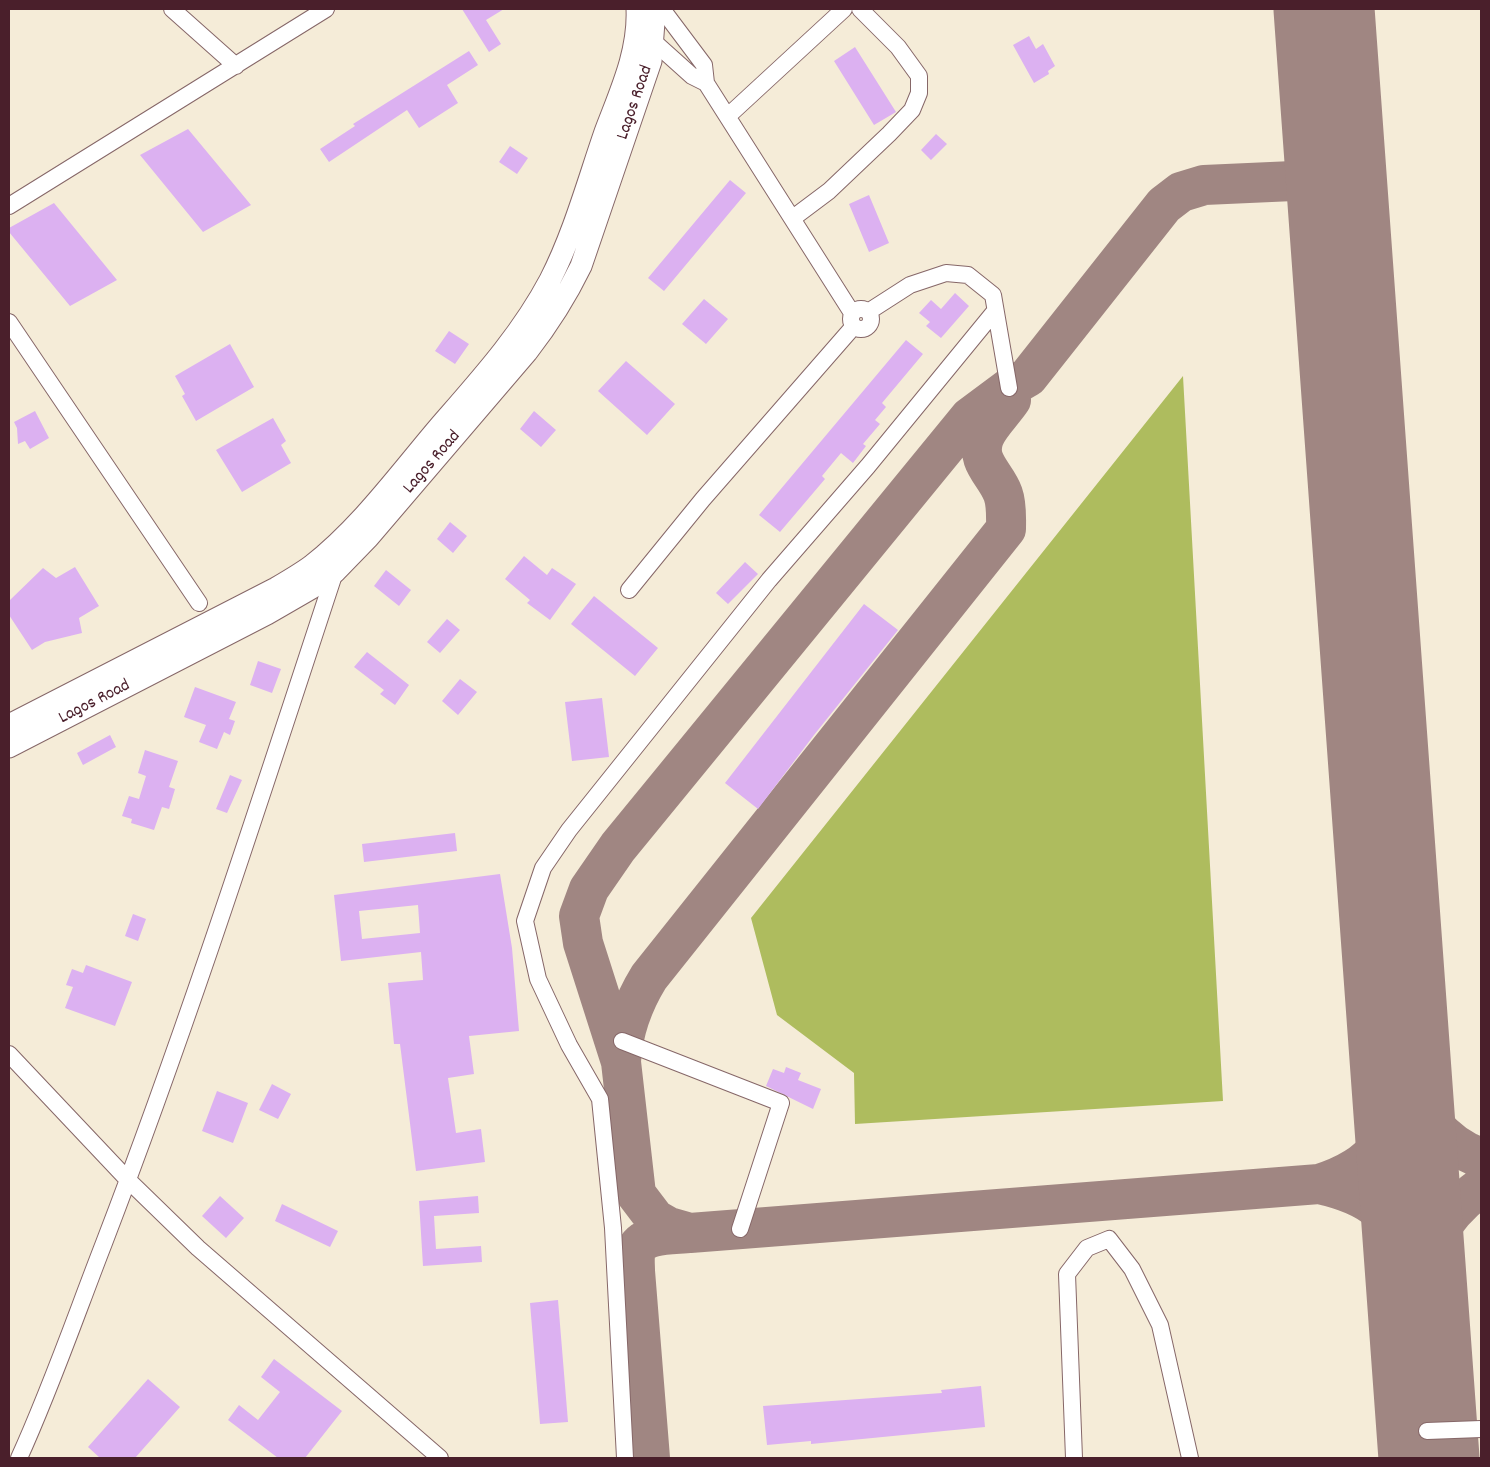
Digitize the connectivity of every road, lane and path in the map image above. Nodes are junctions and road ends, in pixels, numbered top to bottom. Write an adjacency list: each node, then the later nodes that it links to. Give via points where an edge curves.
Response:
1 (172, 9): 9 (street)
2 (326, 9): 9 (street)
3 (637, 9): 21 (main road, Lagos Road, via 638,26 627,71 550,280 504,352 377,499 326,553 293,578)
4 (655, 9): 8 (main road, Lagos Road)
5 (662, 9): 10 (street, via 704,65)
6 (844, 9): 11 (street)
7 (860, 9): 13 (street, via 898,47 919,76 919,93 912,110 889,134 829,191)
8 (653, 41): 10 (street, via 692,76); 18 (main road, Lagos Road, via 651,61 593,232 566,296 548,325 499,386)
9 (236, 66): 12 (street)
10 (706, 83): 11 (street)
11 (728, 116): 13 (street)
12 (9, 206)
13 (793, 218): 15 (street, via 810,250)
14 (995, 311): 15 (street, via 993,296 968,275 946,273 910,285); 17 (street); 31 (street, via 769,580 569,830 543,868 525,921 538,979 569,1045 600,1099 613,1228)
15 (858, 317): 19 (street)
16 (9, 322): 20 (street)
17 (1009, 388)
18 (335, 572): 22 (main road, Lagos Road, via 267,614); 25 (street, via 210,954)
19 (629, 590)
20 (199, 603)
21 (9, 725)
22 (9, 747)
23 (622, 1041): 26 (street, via 781,1103)
24 (9, 1054): 25 (street)
25 (128, 1180): 29 (street); 30 (street, via 198,1248)
26 (740, 1229)
27 (1481, 1429): 28 (street)
28 (1427, 1431)
29 (19, 1458)
30 (440, 1458)
31 (625, 1458)
32 (1074, 1458): 33 (street, via 1067,1274 1087,1248 1109,1239 1132,1269 1160,1325)
33 (1190, 1458)

